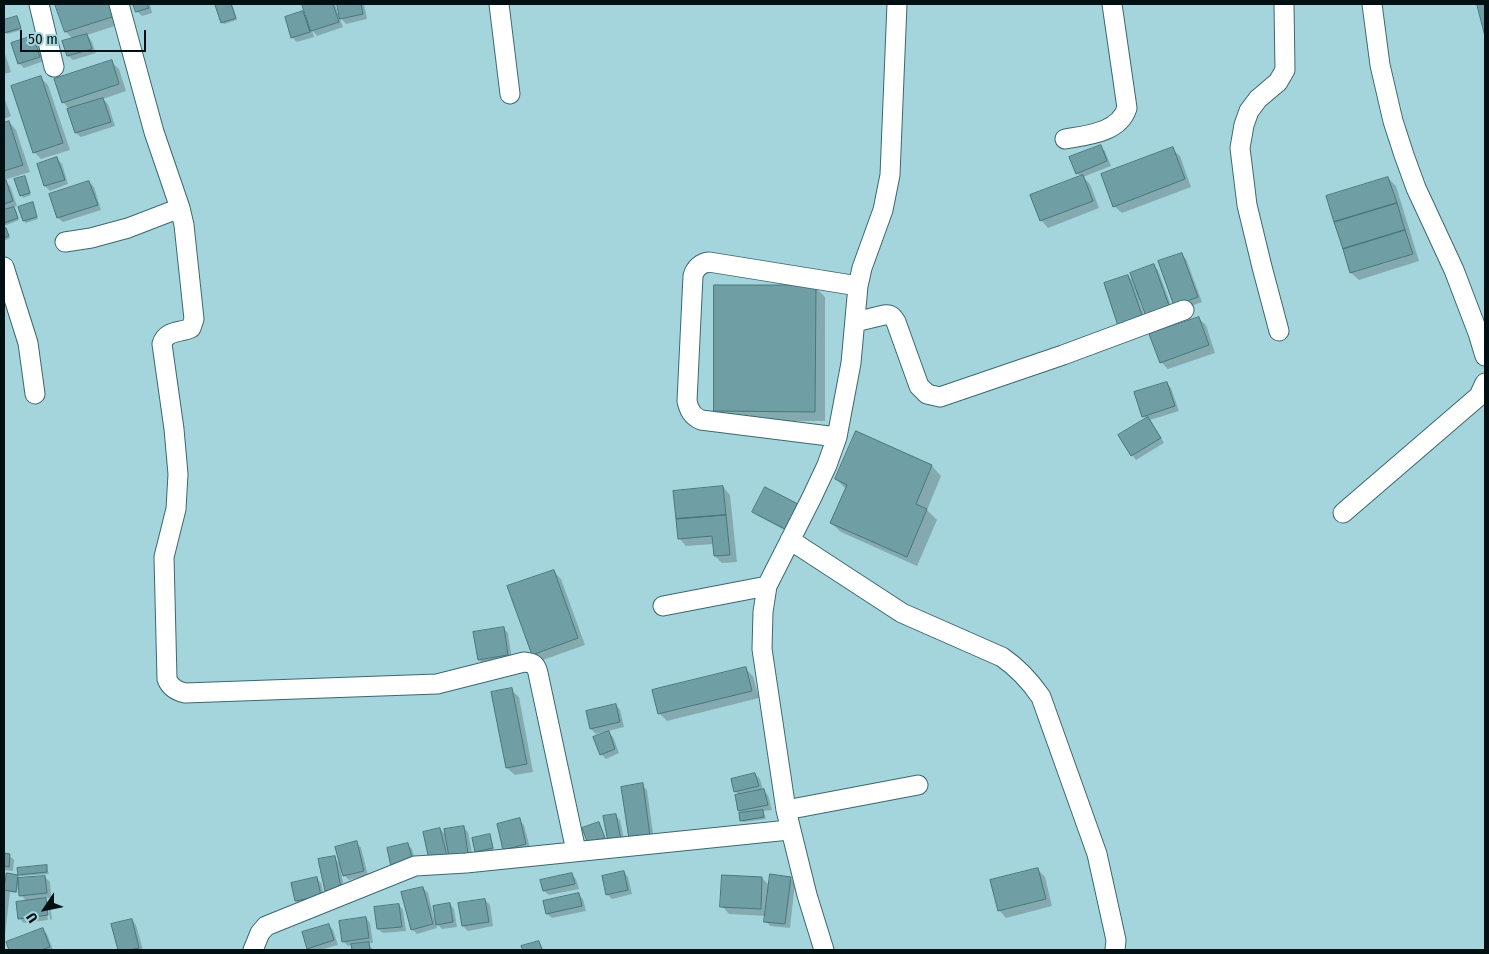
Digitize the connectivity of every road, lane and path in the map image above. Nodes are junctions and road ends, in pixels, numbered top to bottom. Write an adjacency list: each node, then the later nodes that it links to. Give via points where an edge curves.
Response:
1 (39, 4): 8 (street)
2 (119, 4): 11 (street, via 154,132)
3 (499, 4): 9 (street)
4 (898, 4): 14 (street, via 890,175 883,210)
5 (1112, 4): 10 (street, via 1126,113 1108,129)
6 (1284, 4): 17 (street, via 1285,70 1278,82 1249,111 1240,148 1247,205)
7 (1372, 4): 18 (street, via 1380,66 1393,121 1416,188 1454,270)
8 (54, 67)
9 (510, 94)
10 (1065, 139)
11 (180, 208): 12 (street, via 128,228); 29 (street, via 194,319 191,328 169,334 162,344 178,474 176,509 164,557 169,684 185,693 437,684 524,662 533,663 538,673)
12 (65, 242)
13 (4, 267): 20 (street, via 28,343)
14 (858, 286): 16 (street); 21 (street, via 709,262 699,266 692,276 687,401 692,415 701,420)
15 (1184, 310): 16 (street, via 940,397 927,394 919,386 896,322 889,314)
16 (855, 322): 21 (street)
17 (1279, 331)
18 (1485, 356)
19 (1485, 383): 22 (street, via 1479,396)
20 (35, 394)
21 (837, 437): 23 (street, via 827,465)
22 (1343, 512)
23 (790, 540): 24 (street); 32 (street, via 902,613 1002,657 1030,682 1041,697 1097,854 1116,940)
24 (767, 586): 25 (street); 27 (street, via 762,649)
25 (663, 606)
26 (918, 785): 27 (street)
27 (786, 810): 28 (street)
28 (790, 830): 29 (street); 31 (street)
29 (576, 850): 30 (street, via 415,866 266,926)
30 (253, 950)
31 (824, 950)
32 (1115, 950)

